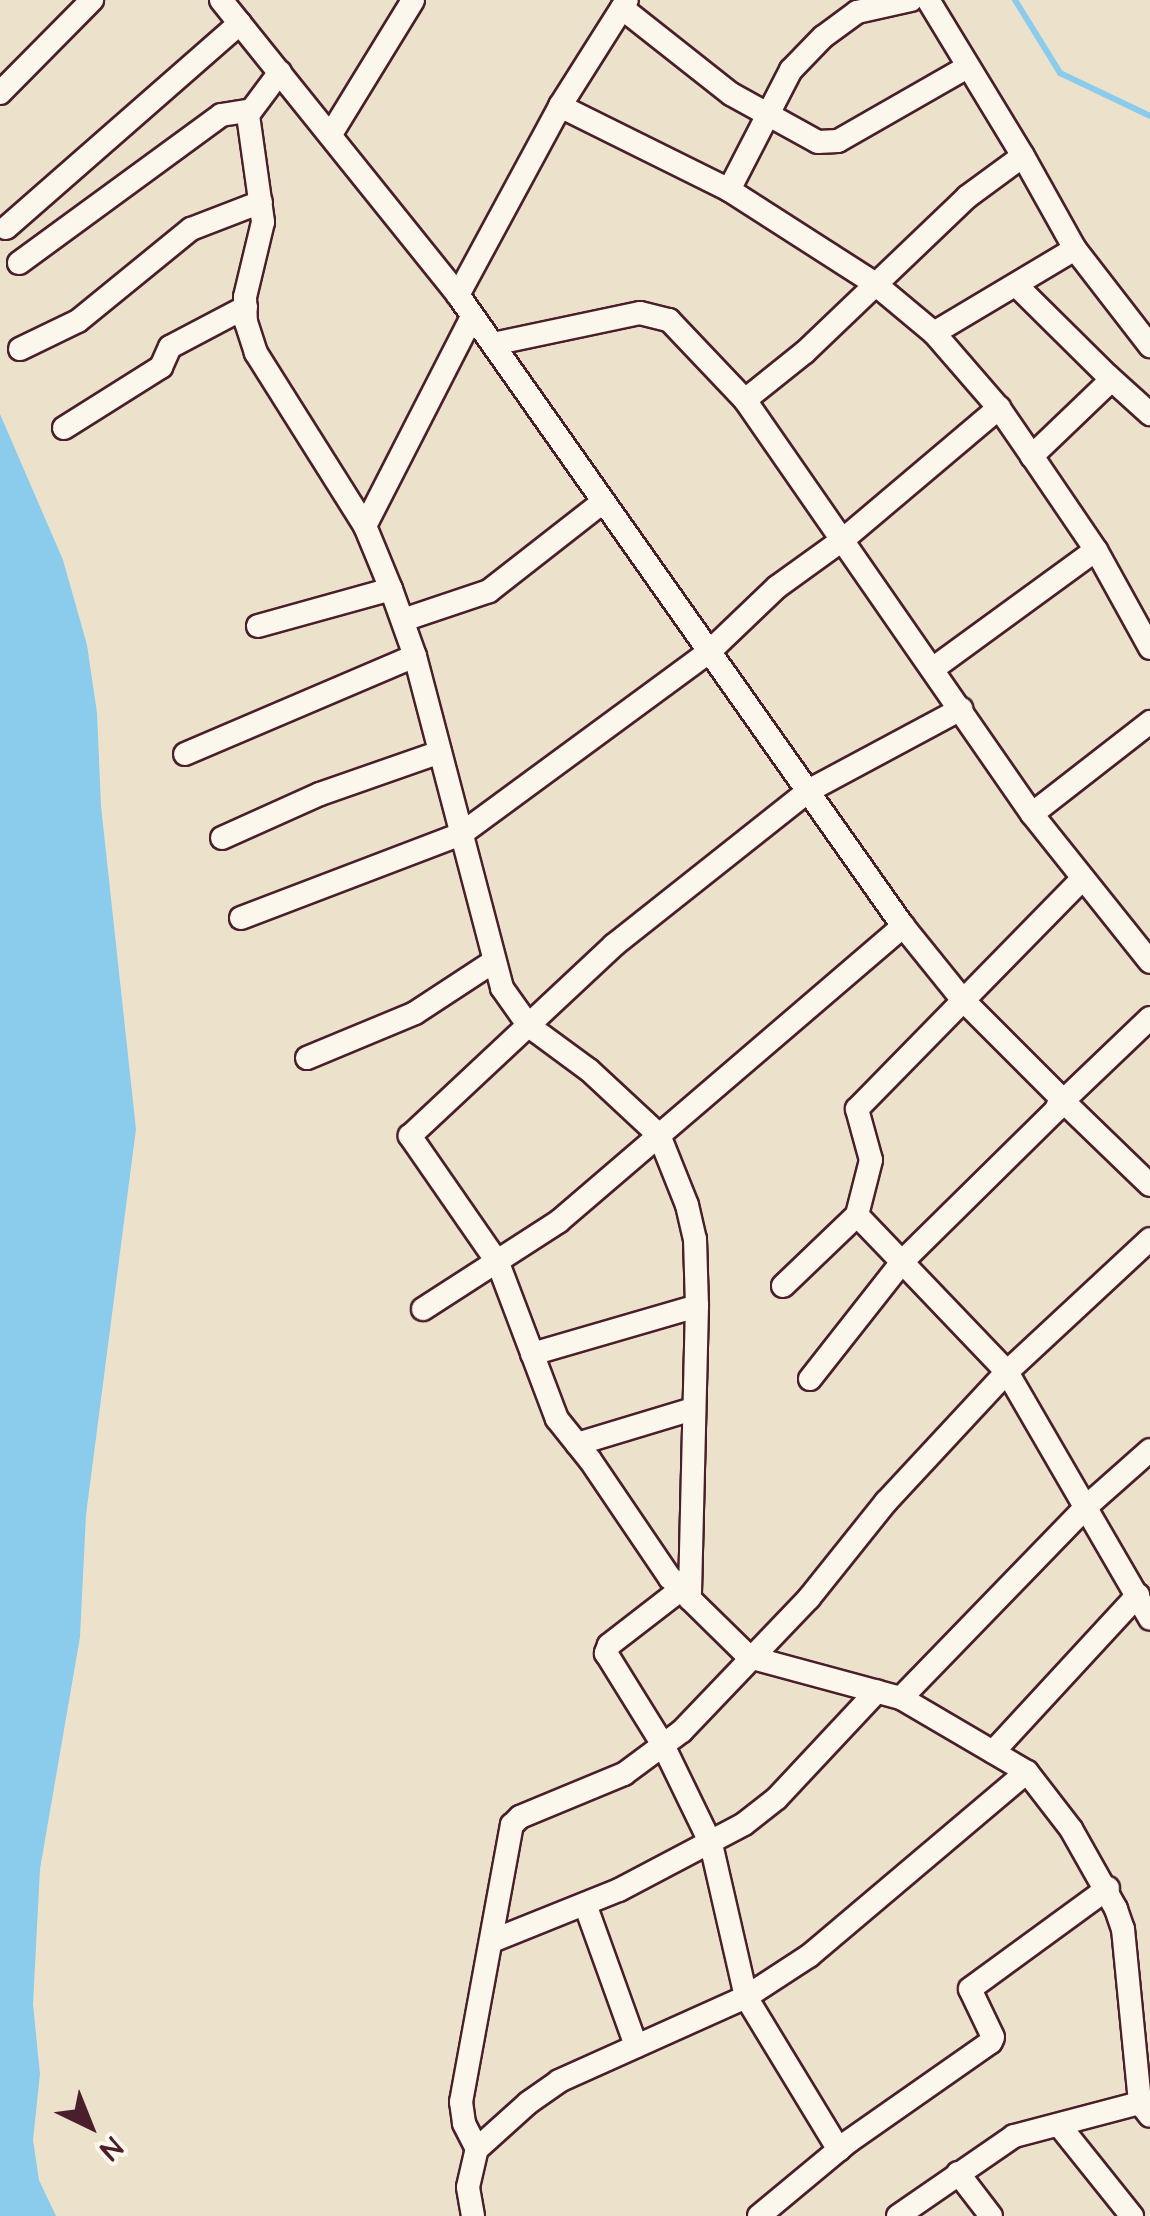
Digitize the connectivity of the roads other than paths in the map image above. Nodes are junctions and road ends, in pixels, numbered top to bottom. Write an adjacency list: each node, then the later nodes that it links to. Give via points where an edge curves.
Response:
1 (92, 0): 11 (street)
2 (220, 0): 8 (street)
3 (414, 0): 15 (street)
4 (911, 0): 7 (street)
5 (928, 0): 9 (street)
6 (625, 4): 12 (street); 14 (street, via 731,94)
7 (856, 6): 14 (street, via 791,70)
8 (240, 23): 10 (street); 19 (street)
9 (966, 68): 14 (street, via 838,142 807,139); 16 (street)
10 (280, 72): 13 (street); 15 (street)
11 (0, 92)
12 (560, 106): 17 (street); 24 (street)
13 (251, 110): 18 (street); 21 (street, via 221,115)
14 (766, 114): 17 (street)
15 (331, 134): 24 (street)
16 (1023, 156): 20 (street); 22 (street)
17 (729, 190): 22 (street)
18 (261, 202): 25 (street, via 262,231); 30 (street, via 192,229 78,321)
19 (6, 228)
20 (1075, 249): 23 (street); 29 (street)
21 (19, 263)
22 (874, 283): 27 (street); 32 (street)
23 (1016, 285): 27 (street); 31 (street)
24 (458, 295): 26 (street)
25 (246, 307): 35 (street, via 170,347 162,367); 38 (street, via 256,354)
26 (472, 317): 28 (street); 38 (street)
27 (934, 333): 33 (street)
28 (493, 344): 32 (street, via 655,314 669,320); 37 (street)
29 (1150, 346)
30 (20, 349)
31 (1108, 376): 34 (street); 36 (street)
32 (745, 400): 39 (street)
33 (999, 408): 36 (street); 39 (street)
34 (1150, 414)
35 (64, 428)
36 (1032, 456): 40 (street)
37 (603, 502): 42 (street, via 489,592); 45 (street)
38 (365, 526): 41 (street)
39 (845, 538): 45 (street, via 778,587); 47 (street)
40 (1096, 550): 44 (street); 47 (street)
41 (392, 589): 42 (street); 43 (street)
42 (403, 620): 46 (street)
43 (258, 626)
44 (1150, 648)
45 (709, 652): 52 (street); 54 (street)
46 (416, 656): 50 (street); 51 (street)
47 (934, 668): 48 (street)
48 (961, 710): 52 (street); 53 (street)
49 (1150, 722): 53 (street)
50 (440, 752): 54 (street); 55 (street)
51 (185, 754)
52 (808, 791): 58 (street); 63 (street, via 614,945)
53 (1032, 814): 56 (street)
54 (461, 834): 57 (street); 59 (street)
55 (222, 838)
56 (1082, 880): 60 (street); 61 (street)
57 (240, 918)
58 (903, 926): 61 (street); 66 (street)
59 (493, 962): 63 (street); 64 (street, via 416,1014)
60 (1150, 962)
61 (961, 998): 65 (street); 68 (street, via 857,1109 870,1160)
62 (1150, 1018): 65 (street)
63 (528, 1026): 66 (street); 71 (street, via 410,1136)
64 (307, 1058)
65 (1062, 1101): 67 (street); 70 (street)
66 (659, 1135): 71 (street, via 558,1222); 73 (street, via 695,1238)
67 (1150, 1185)
68 (857, 1215): 70 (street); 72 (street)
69 (1150, 1239): 76 (street)
70 (902, 1262): 76 (street); 77 (street)
71 (498, 1263): 74 (street); 75 (street)
72 (782, 1286)
73 (697, 1306): 75 (street); 78 (street)
74 (422, 1309)
75 (532, 1354): 79 (street, via 557,1419)
76 (1007, 1372): 81 (street); 85 (street)
77 (810, 1379)
78 (693, 1409): 79 (street); 82 (street)
79 (578, 1444): 82 (street, via 670,1578)
80 (1150, 1450): 81 (street)
81 (1087, 1506): 83 (street); 87 (street)
82 (686, 1588): 85 (street, via 694,1605); 88 (street, via 606,1650)
83 (1138, 1595): 84 (street); 89 (street)
84 (1150, 1619)
85 (749, 1657): 86 (street); 88 (street)
86 (877, 1692): 87 (street); 91 (street, via 777,1798)
87 (902, 1698): 89 (street)
88 (663, 1745): 91 (street); 94 (street, via 624,1774 512,1825)
89 (993, 1752): 90 (street)
90 (1027, 1772): 92 (street); 97 (street, via 879,1900)
91 (710, 1844): 93 (street); 97 (street)
92 (1108, 1888): 96 (street); 102 (street, via 971,1988 991,2042)
93 (584, 1904): 94 (street); 98 (street)
94 (492, 1941): 101 (street, via 460,2102)
95 (1150, 1956): 96 (street)
96 (1127, 1966): 99 (street)
97 (746, 1997): 98 (street); 102 (street)
98 (636, 2046): 101 (street, via 560,2082)
99 (1145, 2110): 100 (street)
100 (1059, 2124): 103 (street, via 1014,2136); 108 (street)
101 (477, 2149): 104 (street, via 468,2187)
102 (839, 2150): 105 (street)
103 (958, 2173): 106 (street); 107 (street)
104 (473, 2216)
105 (760, 2216)
106 (898, 2216)
107 (991, 2216)
108 (1132, 2216)

